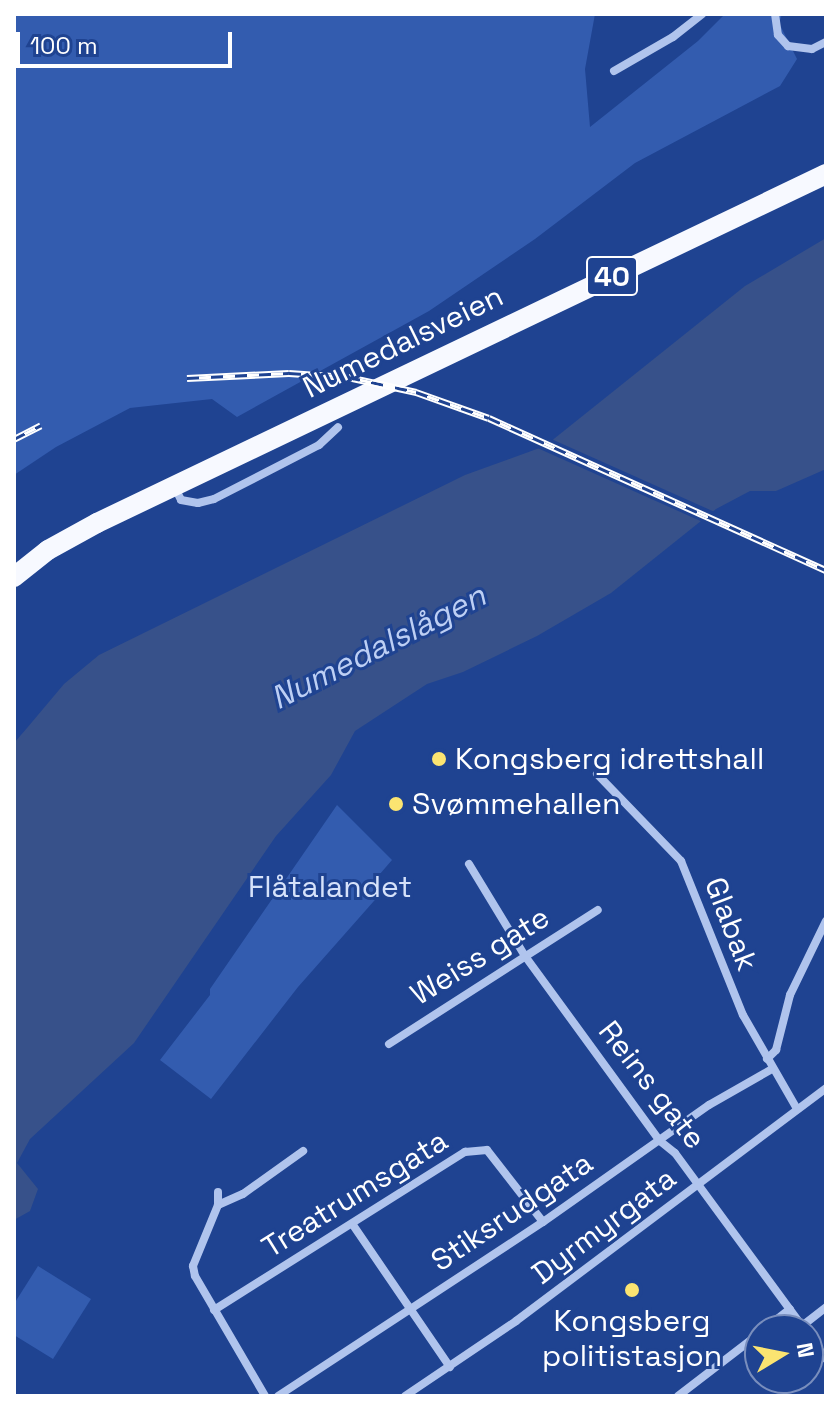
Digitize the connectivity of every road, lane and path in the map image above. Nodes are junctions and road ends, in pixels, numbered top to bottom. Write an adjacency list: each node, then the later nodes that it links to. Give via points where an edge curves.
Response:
1 (702, 14): 4 (street)
2 (775, 14): 3 (street, via 778,35 788,46 799,49)
3 (826, 42)
4 (614, 71)
5 (826, 174): 7 (main road, Numedalsveien / 40)
6 (338, 427): 7 (street, via 319,445 214,499 181,500)
7 (174, 486): 8 (main road, Numedalsveien / 40, via 59,543)
8 (14, 577)
9 (597, 774): 15 (street, Glabak, via 681,861 724,976)
10 (469, 864): 13 (street, Reins gate)
11 (598, 910): 13 (street, Weiss gate)
12 (826, 921): 15 (street, via 790,995 776,1050)
13 (525, 956): 14 (street, Weiss gate); 19 (street, Reins gate)
14 (389, 1044)
15 (767, 1059): 16 (street, Glabak)
16 (772, 1069): 18 (street, Glabak); 19 (street, Stiksrudgata)
17 (826, 1088): 18 (street, Dyrmyrgata)
18 (797, 1109): 21 (street, Dyrmyrgata)
19 (660, 1141): 21 (street, Reins gate); 24 (street, Stiksrudgata)
20 (303, 1151): 23 (street, via 243,1194)
21 (698, 1186): 27 (street, Reins gate); 32 (street, Dyrmyrgata)
22 (218, 1192): 23 (street)
23 (218, 1205): 28 (street, via 193,1266)
24 (543, 1222): 25 (street, Treatrumsgata, via 491,1155 477,1149 439,1167); 26 (street, Stiksrudgata)
25 (353, 1225): 26 (street); 28 (street, Treatrumsgata)
26 (410, 1309): 32 (street); 34 (street, Stiksrudgata)
27 (790, 1309): 29 (street); 30 (street, Reins gate)
28 (214, 1310): 33 (street)
29 (784, 1314)
30 (794, 1314)
31 (744, 1345): 36 (street)
32 (450, 1367): 35 (street, Dyrmyrgata)
33 (265, 1396)
34 (278, 1396)
35 (405, 1396)
36 (678, 1396)

